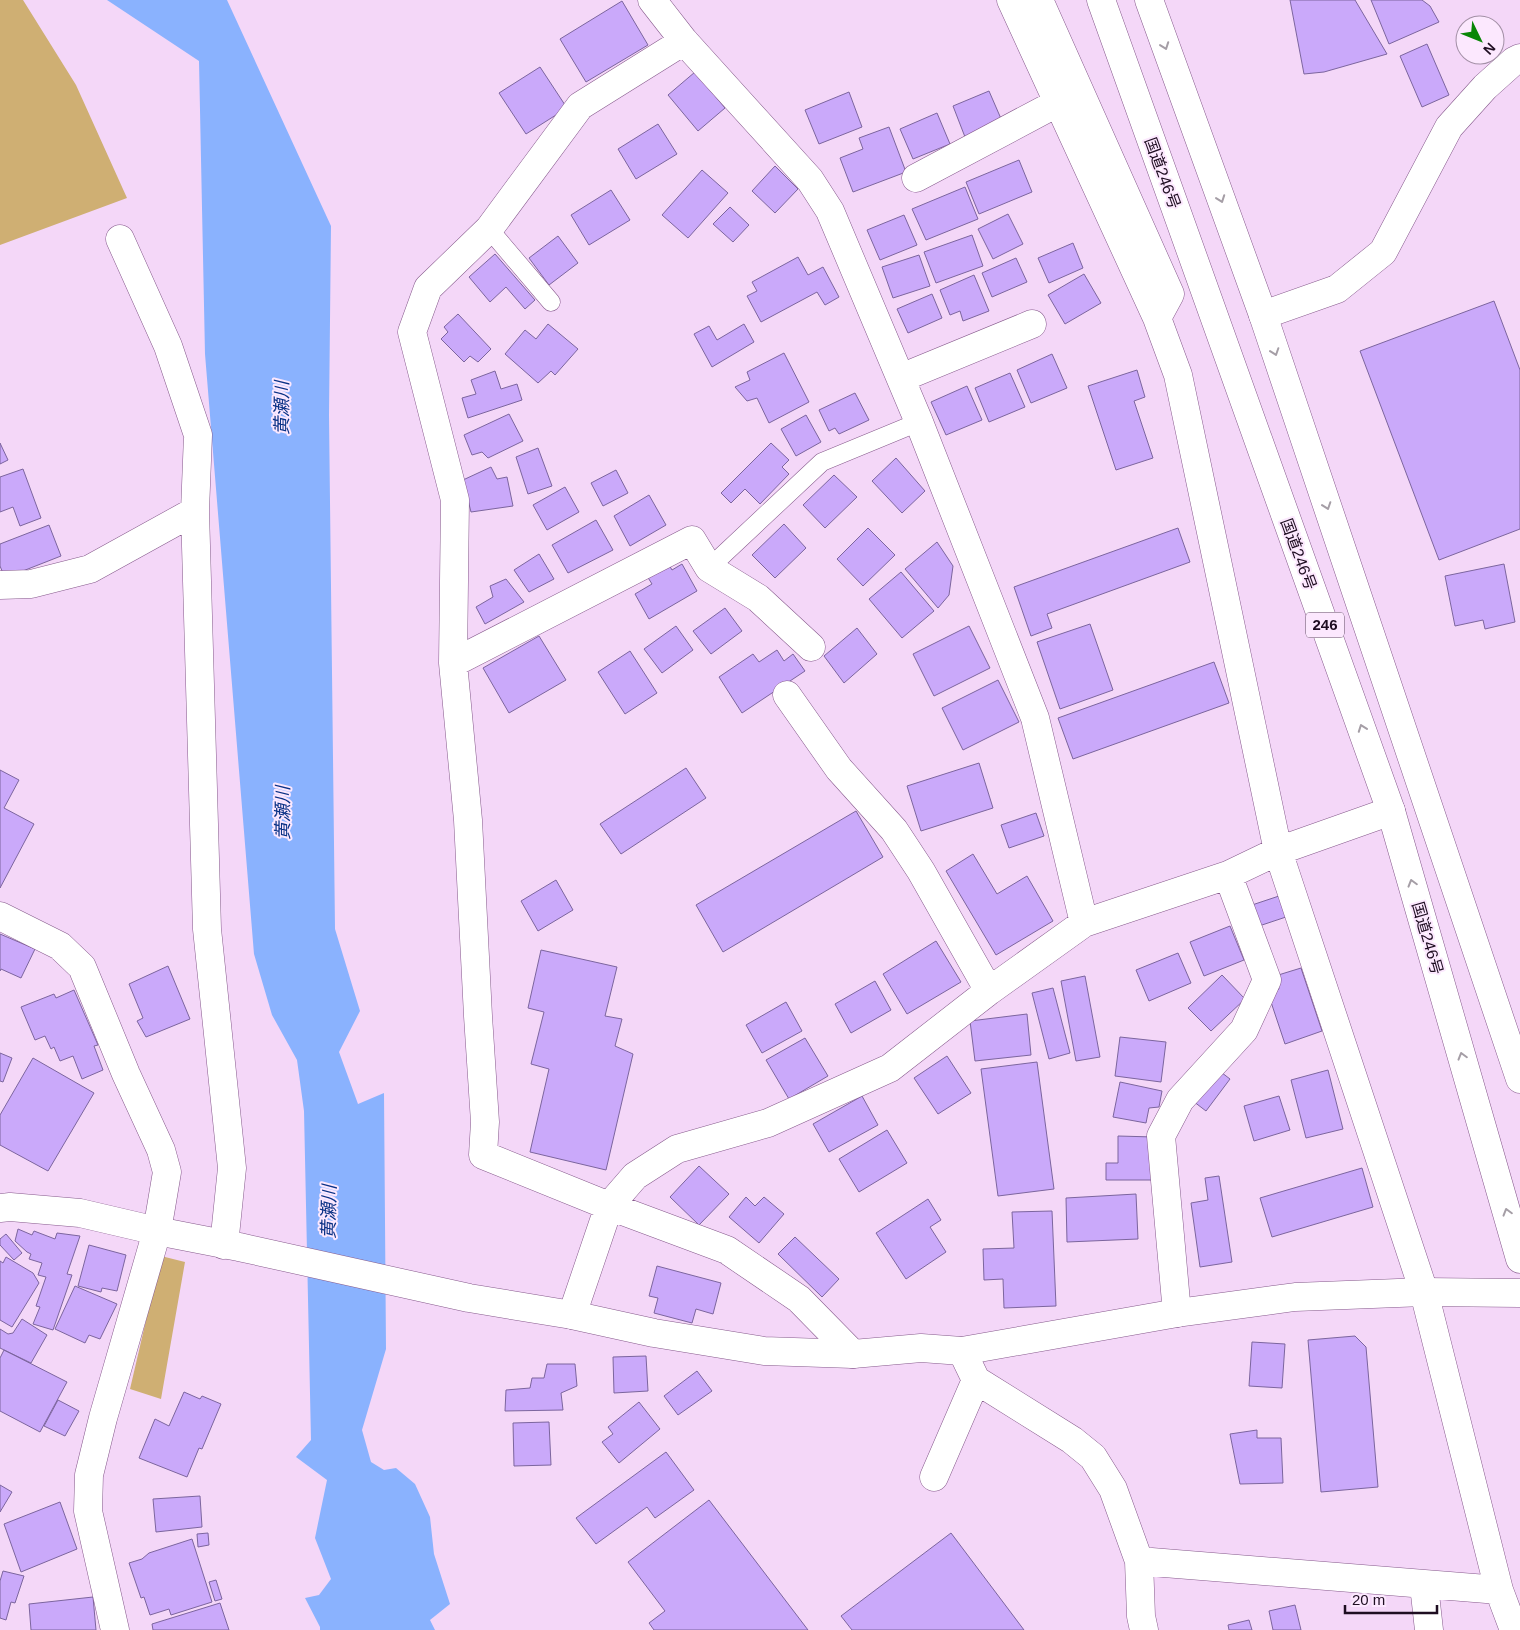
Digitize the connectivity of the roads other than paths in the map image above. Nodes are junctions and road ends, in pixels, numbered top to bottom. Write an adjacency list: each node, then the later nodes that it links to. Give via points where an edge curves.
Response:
1 (652, 0): 6 (main road)
2 (1011, 0): 8 (main road)
3 (1039, 0): 14 (main road, via 1170,294)
4 (1101, 0): 24 (main road, 国道246号 / 246, one-way to 4)
5 (1149, 0): 13 (main road, 246, one-way to 13)
6 (684, 41): 10 (main road, via 580,106); 16 (main road, via 810,180 825,203)
7 (1520, 58): 13 (main road, via 1484,87 1449,128 1383,252 1337,289)
8 (1059, 102): 9 (main road); 14 (main road)
9 (916, 178)
10 (489, 229): 12 (lane); 22 (main road, via 428,288 412,332 455,500)
11 (120, 239): 18 (main road, via 168,346 198,435)
12 (551, 302)
13 (1263, 315): 30 (main road, 246, one-way to 30)
14 (1157, 318): 25 (main road, via 1178,375)
15 (1032, 324): 16 (main road)
16 (901, 378): 17 (main road)
17 (919, 422): 19 (lane, via 822,462); 28 (main road, via 1035,718)
18 (195, 511): 20 (main road, via 90,569 32,584); 34 (main road, via 207,929 232,1168)
19 (709, 568): 21 (main road, via 758,598); 22 (main road, via 692,540)
20 (0, 585)
21 (810, 647)
22 (453, 663): 31 (main road, via 468,820 485,1122 483,1156)
23 (786, 695): 29 (main road, via 839,769 894,830)
24 (1391, 811): 25 (main road); 35 (main road, 国道246号 / 246, one-way to 24)
25 (1278, 851): 26 (main road); 36 (main road)
26 (1228, 875): 28 (main road); 38 (main road, via 1267,980 1244,1030 1180,1100 1161,1136)
27 (0, 916): 33 (main road, via 60,946 82,967 161,1150 167,1172)
28 (1084, 923): 29 (main road)
29 (989, 991): 31 (main road, via 890,1068 768,1123 677,1149 635,1176)
30 (1520, 1079)
31 (609, 1206): 39 (main road); 41 (main road, via 728,1250 799,1300)
32 (0, 1208): 33 (main road, via 80,1213)
33 (157, 1231): 34 (main road); 48 (main road, via 89,1475 88,1511)
34 (232, 1246): 39 (main road, via 469,1298)
35 (1520, 1259)
36 (1424, 1292): 37 (main road); 38 (main road, via 1295,1297); 46 (main road)
37 (1520, 1293)
38 (1176, 1312): 40 (main road)
39 (572, 1316): 41 (main road, via 764,1351)
40 (962, 1351): 41 (main road, via 921,1348); 42 (main road)
41 (853, 1354)
42 (976, 1380): 43 (main road); 44 (main road, via 1072,1440 1093,1457 1112,1489)
43 (934, 1477)
44 (1138, 1561): 45 (main road); 47 (main road)
45 (1424, 1585): 46 (main road); 49 (main road)
46 (1499, 1590): 50 (main road)
47 (1136, 1625)
48 (115, 1630)
49 (1429, 1630)
50 (1514, 1630)

